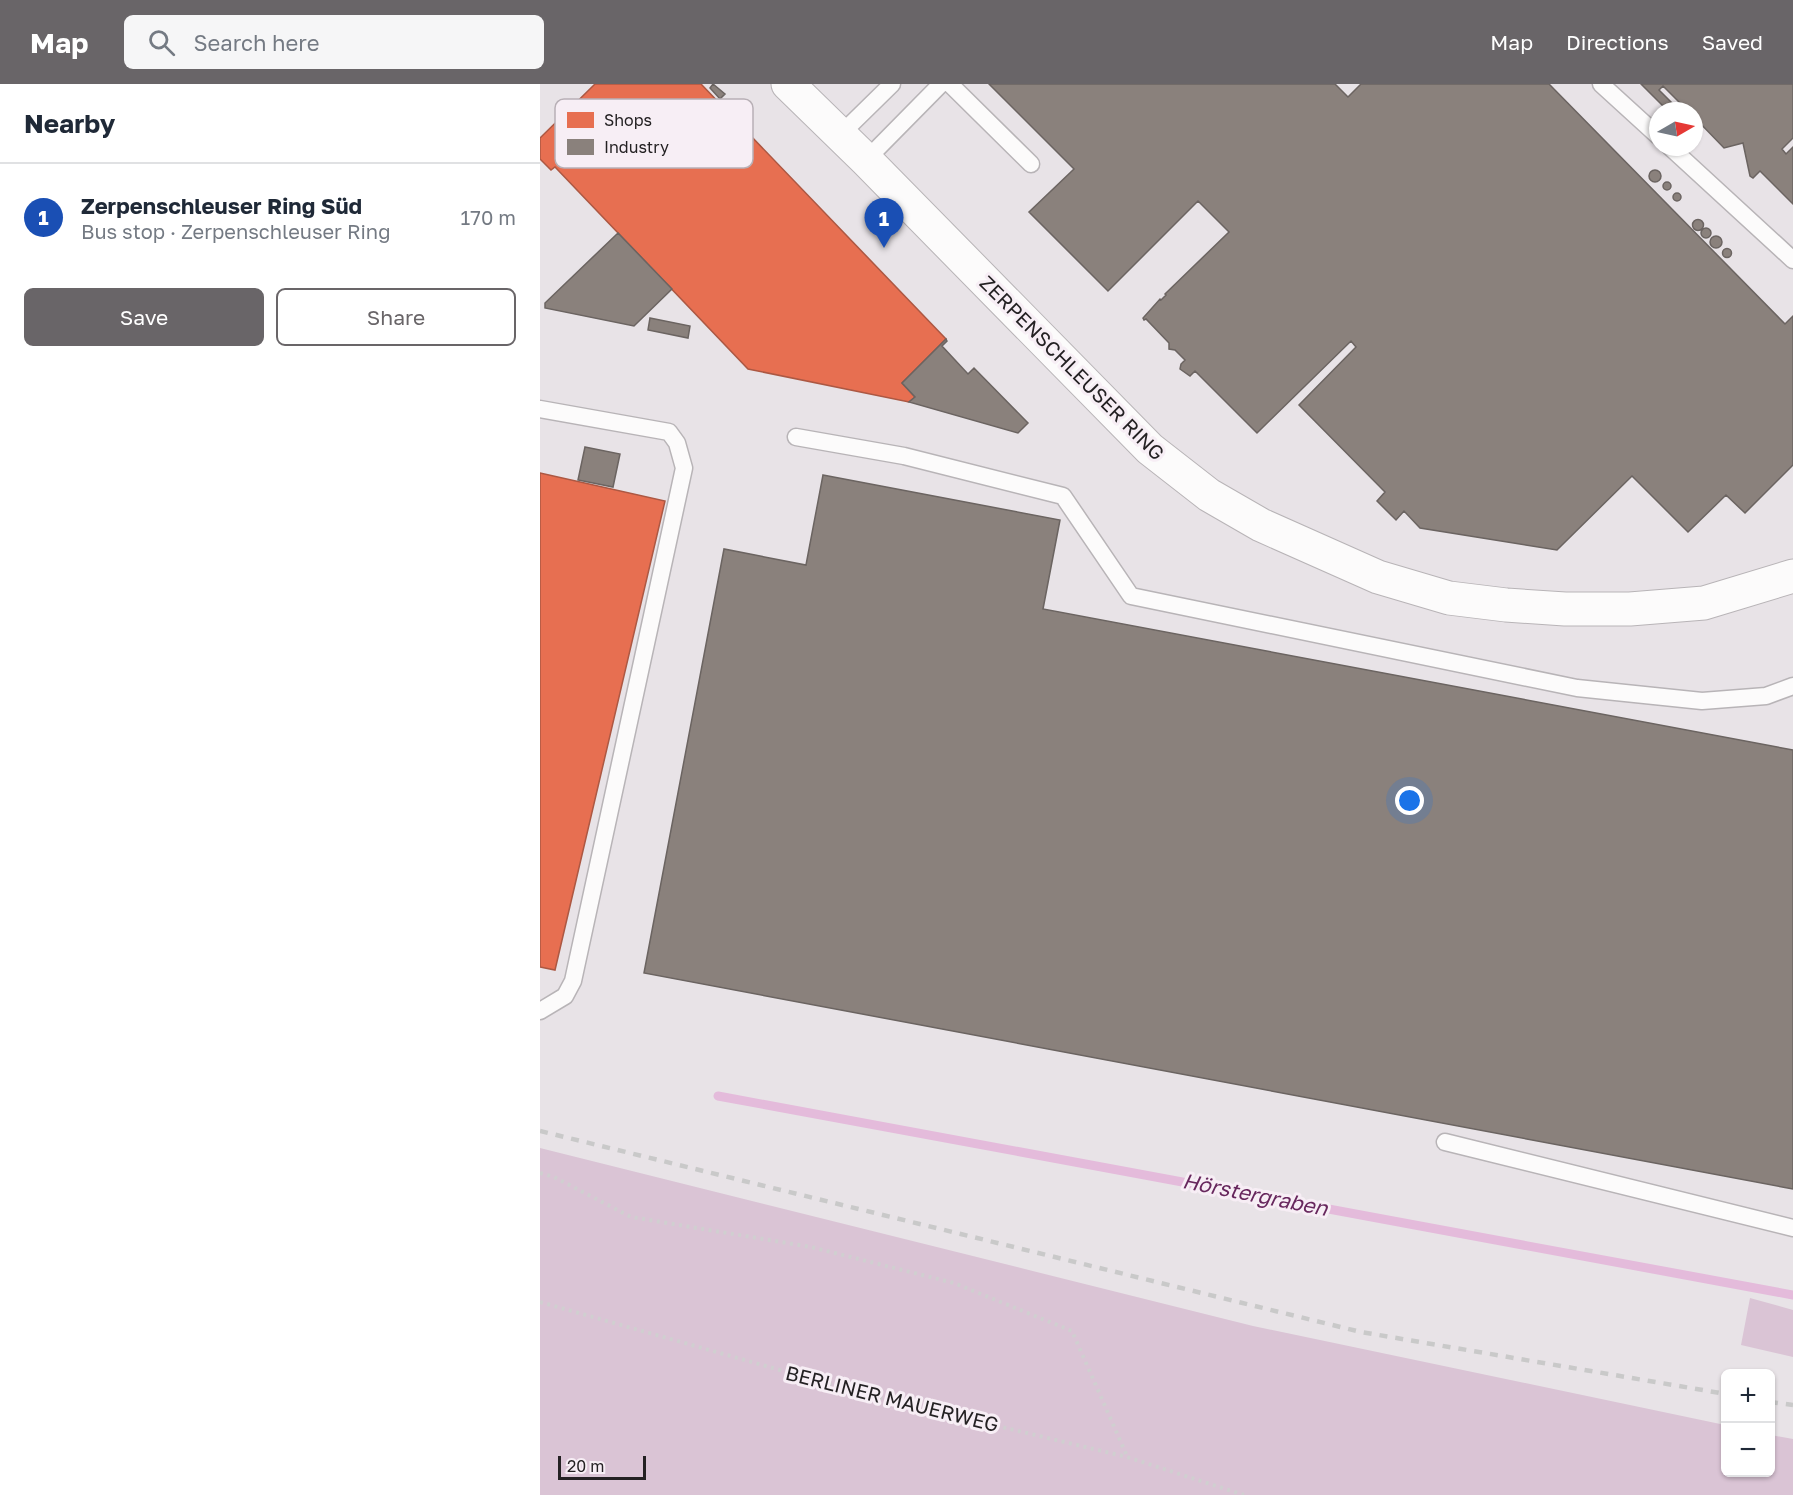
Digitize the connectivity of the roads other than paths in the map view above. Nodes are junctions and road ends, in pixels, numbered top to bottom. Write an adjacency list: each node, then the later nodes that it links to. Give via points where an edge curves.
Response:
1 (788, 84): 7 (street, ZERPENSCHLEUSER RING)
2 (892, 84): 7 (lane)
3 (941, 84): 9 (lane)
4 (950, 84): 10 (lane)
5 (1601, 84): 6 (lane)
6 (1649, 128)
7 (840, 135): 9 (street, ZERPENSCHLEUSER RING)
8 (1680, 156): 11 (lane)
9 (866, 160): 14 (street, ZERPENSCHLEUSER RING, via 1150,449 1209,495 1314,550 1378,577 1449,598 1565,609 1704,603)
10 (1031, 164)
11 (1793, 260)
12 (540, 409): 16 (lane, via 669,432 677,443 684,468 573,981 565,996)
13 (796, 437): 15 (lane, via 904,456 1063,496 1131,596 1577,688 1702,701 1766,696)
14 (1793, 576)
15 (1793, 686)
16 (540, 1011)
17 (1446, 1142): 18 (lane)
18 (1793, 1228)

